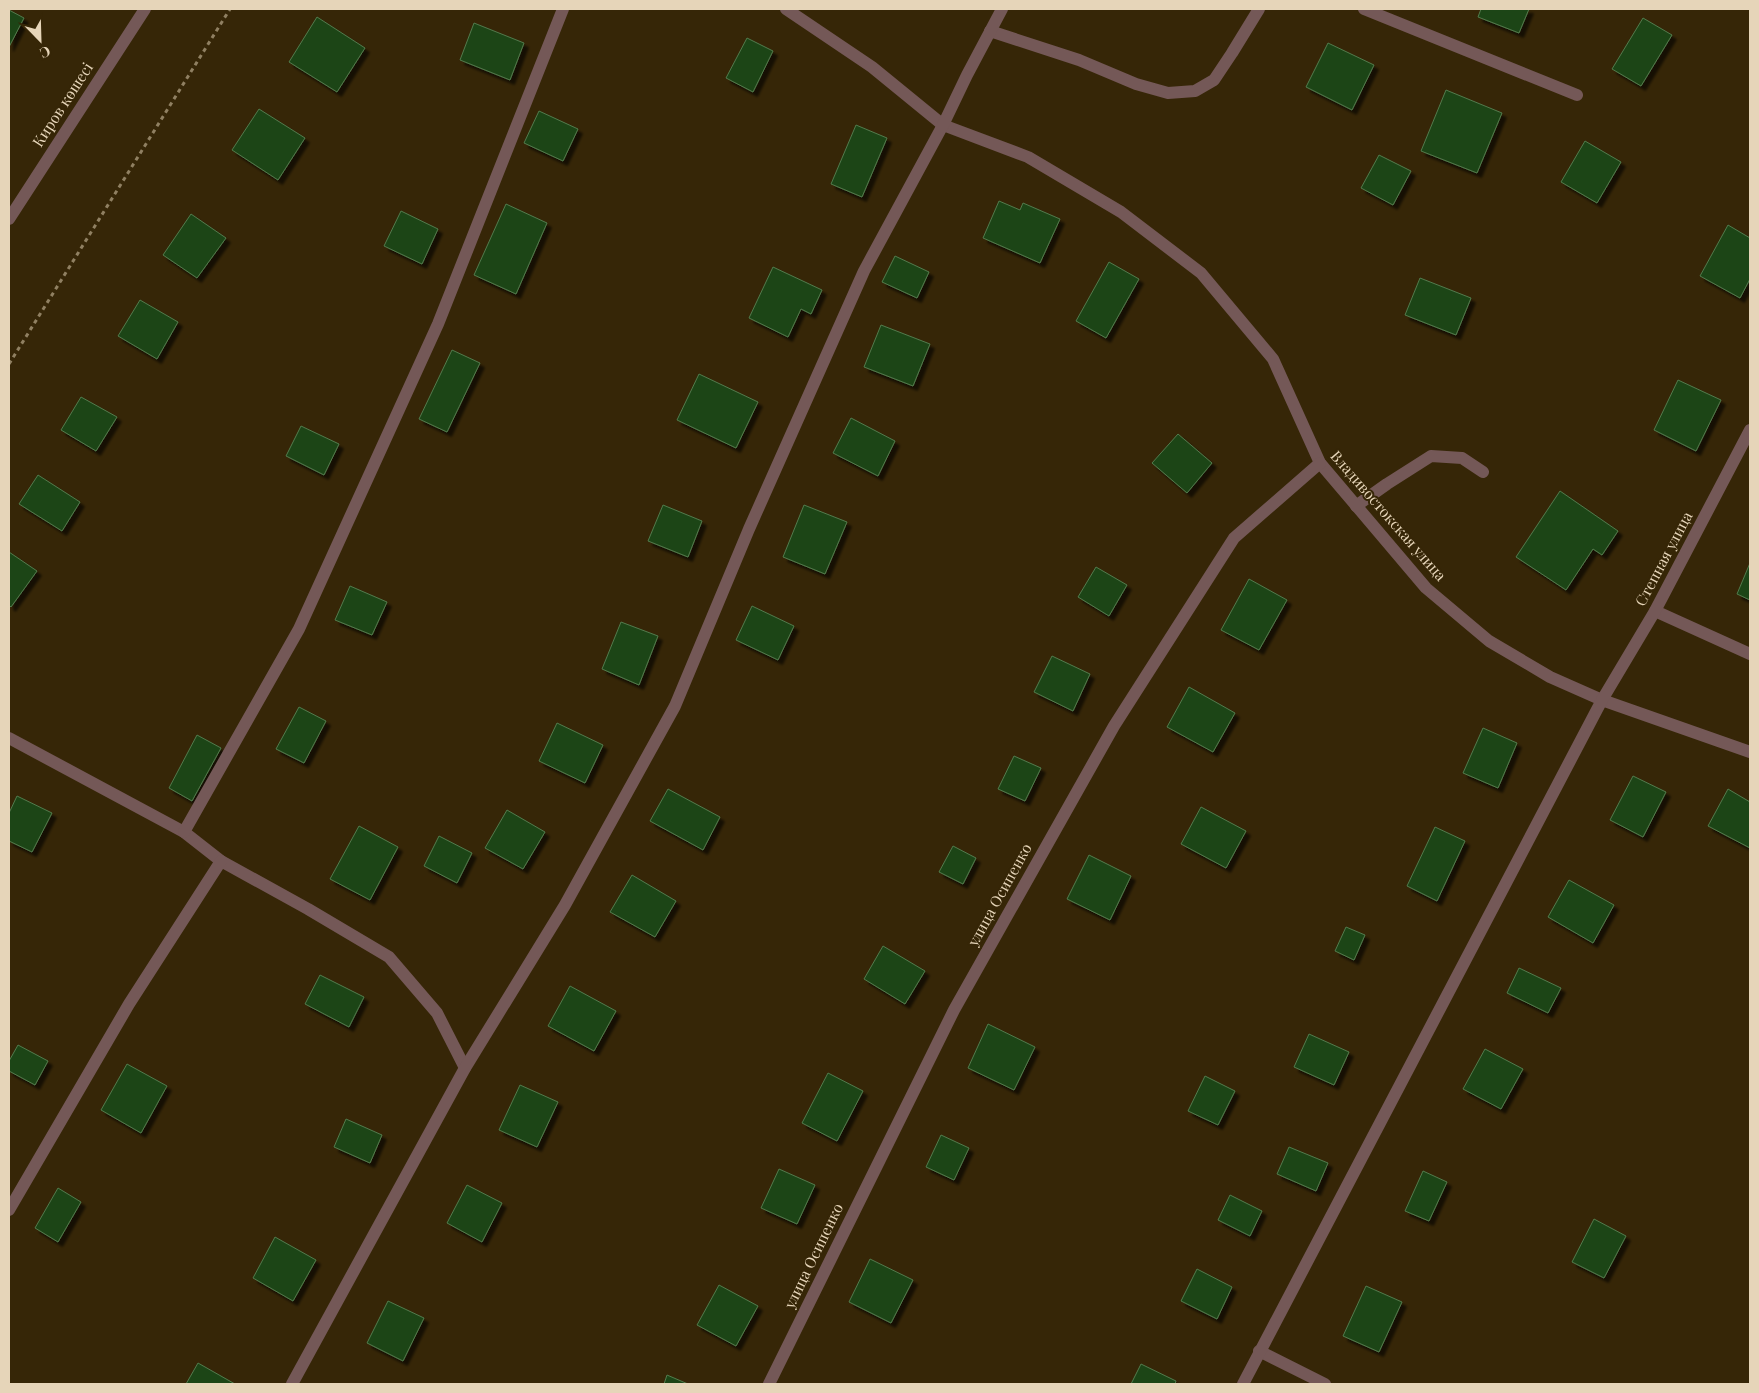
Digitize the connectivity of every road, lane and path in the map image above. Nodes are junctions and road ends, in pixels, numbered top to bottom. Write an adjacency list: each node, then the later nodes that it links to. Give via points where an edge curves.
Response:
1 (145, 9): 11 (street, Киров көшесі)
2 (230, 9): 12 (path)
3 (563, 9): 22 (street, via 438,324 299,629)
4 (786, 9): 10 (street, Владивостокская улица, via 872,67)
5 (1002, 9): 8 (street)
6 (1259, 9): 8 (street, via 1214,80 1195,91 1168,93 1136,84 1079,60)
7 (1364, 9): 9 (street)
8 (990, 31): 10 (street)
9 (1576, 95)
10 (943, 125): 14 (street, Владивостокская улица, via 1028,157 1121,212 1201,273 1273,359); 24 (street, via 864,271 749,529 675,706 565,905)
11 (9, 219)
12 (9, 364)
13 (1750, 430): 17 (street, Степная улица)
14 (1320, 463): 16 (street, Владивостокская улица); 28 (street, улица Осипенко, via 1234,538 1114,726 954,1010)
15 (1483, 472): 16 (street, via 1462,458 1431,456)
16 (1356, 506): 19 (street, Владивостокская улица, via 1426,588 1489,641 1550,677)
17 (1655, 611): 18 (street); 19 (street, Степная улица)
18 (1750, 654)
19 (1602, 700): 21 (street, Владивостокская улица); 26 (street, Степная улица)
20 (9, 738): 22 (street)
21 (1750, 752)
22 (184, 832): 23 (street)
23 (220, 861): 24 (street, via 389,957 437,1013); 25 (street, via 129,1004)
24 (465, 1068): 27 (street)
25 (9, 1210)
26 (1259, 1351): 29 (street, Степная улица); 30 (street)
27 (292, 1384)
28 (769, 1384)
29 (1243, 1384)
30 (1325, 1384)

